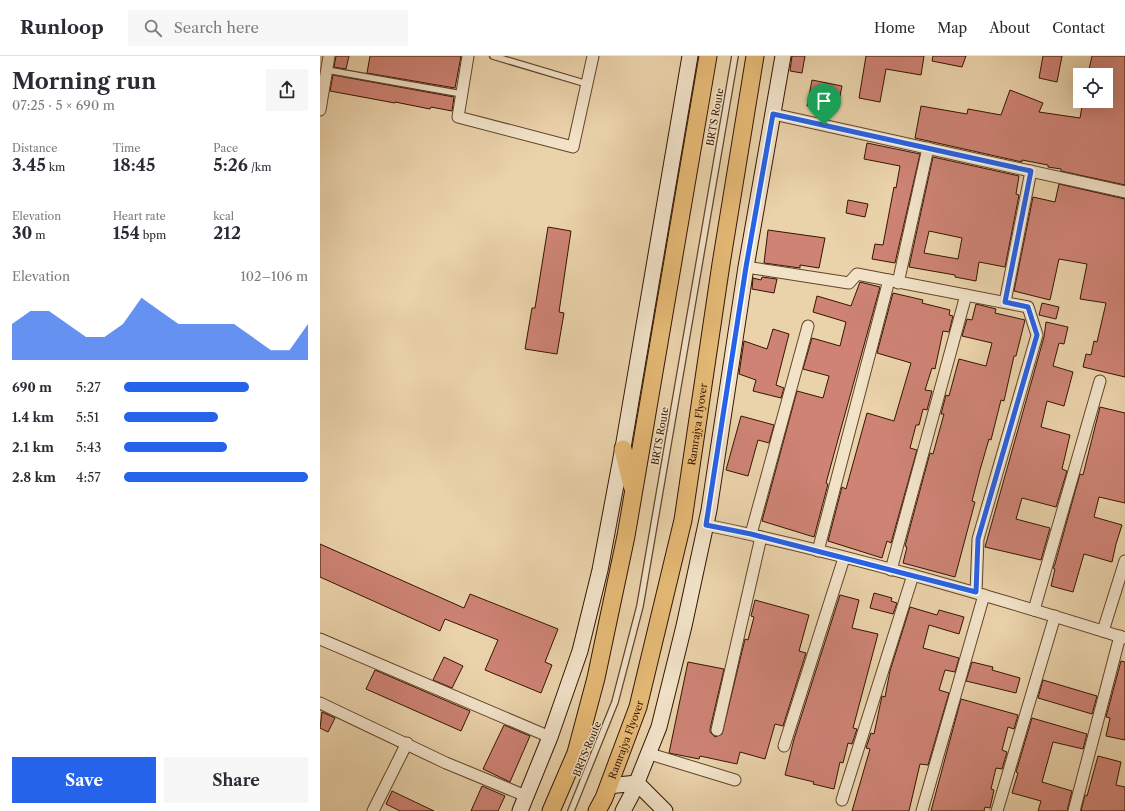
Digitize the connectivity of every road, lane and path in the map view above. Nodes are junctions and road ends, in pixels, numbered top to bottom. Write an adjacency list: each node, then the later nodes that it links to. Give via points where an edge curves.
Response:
1 (329, 56): 10 (street)
2 (468, 56): 12 (street)
3 (493, 56): 11 (lane)
4 (593, 56): 11 (street)
5 (690, 56): 24 (street)
6 (708, 56): 25 (main road)
7 (735, 56): 54 (lane, BRTS Route, via 640,606 615,702)
8 (755, 56): 47 (main road, Ramrajya Flyover, via 683,520 638,707)
9 (783, 56): 14 (street)
10 (327, 70): 12 (lane); 13 (street)
11 (587, 84): 12 (street, via 573,147 458,117)
12 (462, 94)
13 (320, 110)
14 (773, 114): 15 (street); 18 (street)
15 (928, 148): 16 (street); 19 (street)
16 (1031, 171): 17 (street); 21 (street)
17 (1125, 192)
18 (746, 267): 19 (street, via 849,283 857,274); 26 (street)
19 (893, 282): 20 (street); 28 (street)
20 (966, 295): 21 (street); 31 (street)
21 (1005, 302): 33 (street, via 1028,307 1037,335 978,539)
22 (808, 326): 27 (street)
23 (1100, 381): 34 (street)
24 (623, 449): 25 (main road); 41 (street, via 600,570 583,638)
25 (634, 492): 53 (main road, via 596,678 578,746)
26 (706, 525): 27 (street); 44 (street, via 660,727)
27 (756, 536): 28 (street); 40 (street)
28 (818, 551): 29 (street)
29 (844, 558): 31 (street); 43 (street)
30 (1125, 561): 36 (street)
31 (891, 570): 32 (street)
32 (912, 575): 33 (street); 49 (street)
33 (980, 593): 34 (street); 58 (street)
34 (1034, 610): 35 (street)
35 (1055, 616): 36 (street); 59 (street)
36 (1103, 631): 37 (street)
37 (1122, 637): 60 (street)
38 (320, 639): 41 (street)
39 (320, 703): 42 (street)
40 (717, 730)
41 (550, 737): 48 (street)
42 (407, 743): 48 (street, via 446,763); 51 (street)
43 (784, 746)
44 (650, 752): 45 (street); 46 (street)
45 (736, 780)
46 (636, 783): 47 (street); 50 (street); 56 (street)
47 (608, 786): 55 (main road, Ramrajya Flyover)
48 (526, 796): 52 (street)
49 (842, 800)
50 (653, 806): 57 (street)
51 (373, 811)
52 (520, 811)
53 (551, 811)
54 (571, 811)
55 (597, 811)
56 (624, 811)
57 (665, 811)
58 (922, 811)
59 (997, 811)
60 (1074, 811)

